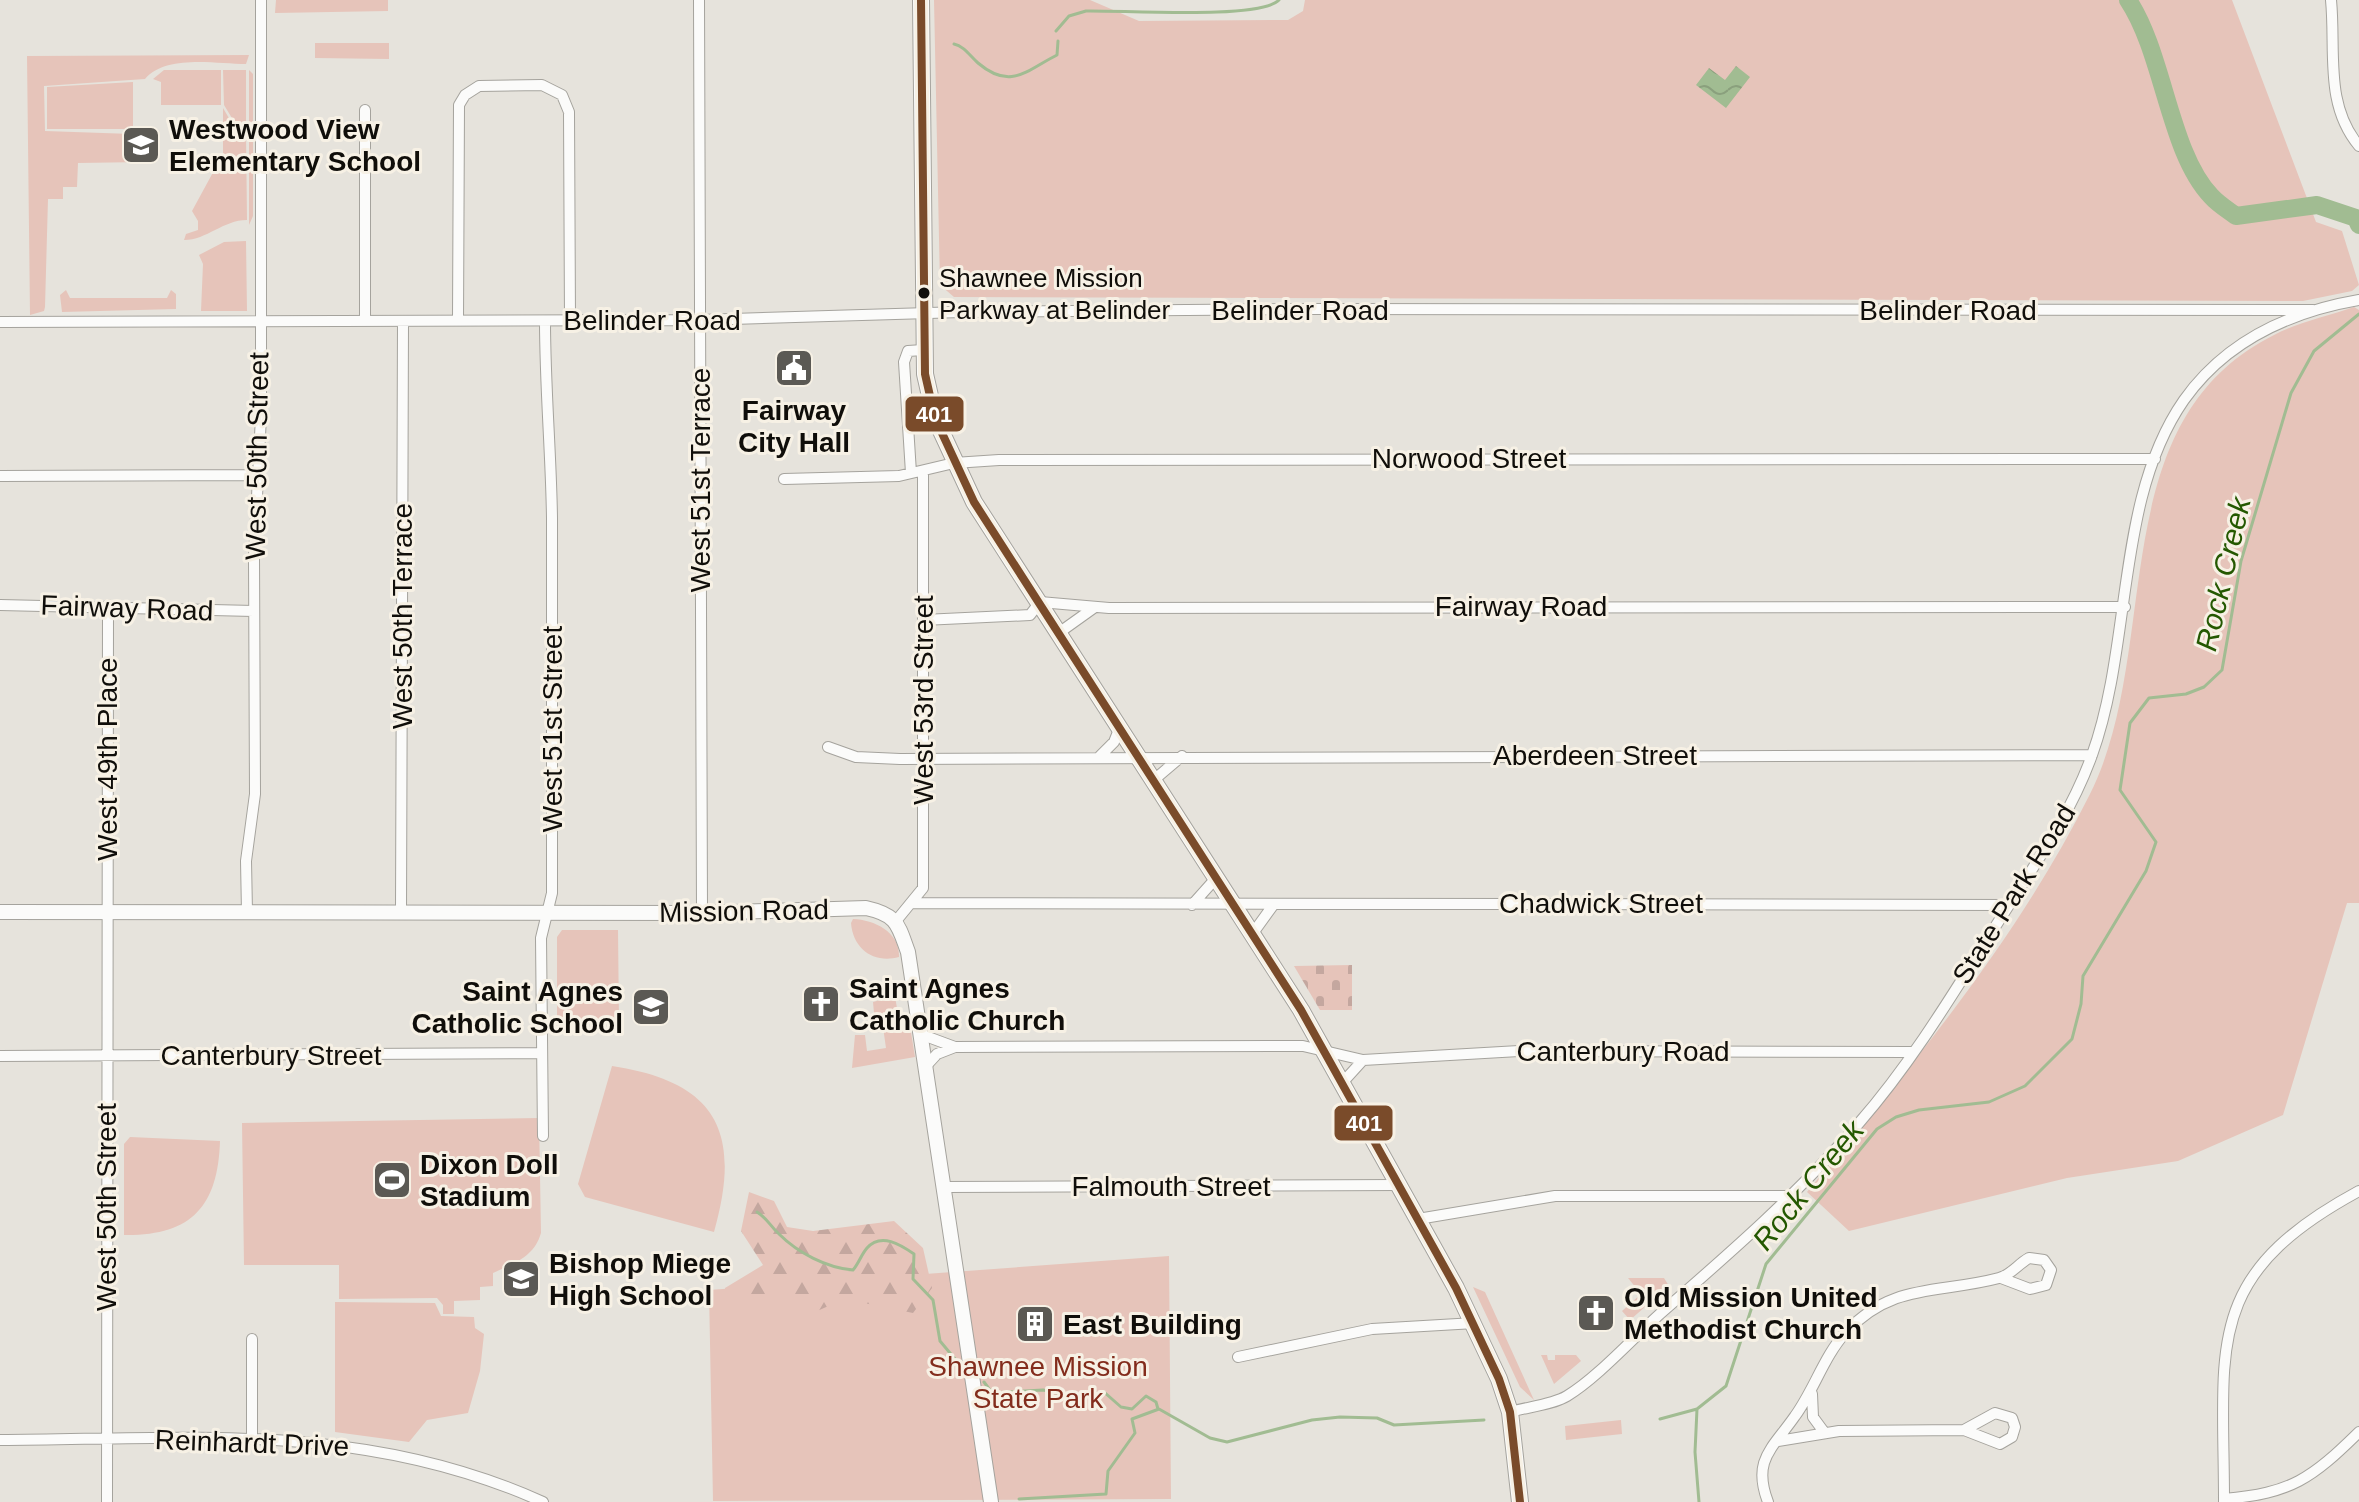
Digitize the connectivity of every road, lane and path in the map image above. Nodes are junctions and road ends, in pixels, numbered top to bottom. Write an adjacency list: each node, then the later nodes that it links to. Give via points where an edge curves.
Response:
1 (261, 0): 13 (street, West 50th Street)
2 (699, 0): 12 (street, West 51st Terrace)
3 (921, 0): 9 (highway)
4 (2331, 0): 6 (street, via 2335,98)
5 (365, 110): 14 (street)
6 (2359, 146)
7 (2356, 300): 8 (street, State Park Road)
8 (2313, 310): 9 (street, Belinder Road, via 1307,309); 19 (street, State Park Road, via 2273,323 2217,363 2184,401)
9 (922, 315): 12 (street, Belinder Road); 18 (highway)
10 (458, 320): 11 (street, via 459,105 479,86 516,85 552,87 569,112); 15 (street, Belinder Road); 16 (street, Belinder Road)
11 (570, 320): 12 (street, Belinder Road); 16 (street, Belinder Road)
12 (700, 320): 53 (street, West 51st Terrace)
13 (260, 321): 14 (street, Belinder Road); 17 (street, Belinder Road); 23 (street, West 50th Street)
14 (365, 321): 15 (street, Belinder Road)
15 (403, 321): 52 (street, West 50th Terrace)
16 (545, 321): 48 (street, West 51st Street, via 552,518 552,893)
17 (0, 322)
18 (923, 350): 20 (highway, via 935,418); 22 (street, via 908,351 904,362)
19 (2155, 459): 20 (street, Norwood Street); 30 (street, State Park Road, via 2136,520)
20 (954, 463): 21 (street, Norwood Street); 26 (highway)
21 (923, 471): 22 (street, Norwood Street); 32 (street, West 53rd Street)
22 (911, 473): 25 (street, Norwood Street)
23 (259, 475): 24 (street); 31 (street, West 50th Street)
24 (0, 476)
25 (784, 479)
26 (1040, 602): 29 (street, Fairway Road); 32 (street, Fairway Road, via 1030,615); 33 (highway)
27 (0, 605): 28 (street, Fairway Road)
28 (108, 605): 31 (street, Fairway Road); 50 (street, West 49th Place)
29 (1095, 607): 30 (street, Fairway Road); 33 (street)
30 (2125, 607): 36 (street, State Park Road, via 2114,683)
31 (254, 611): 51 (street, West 50th Street, via 255,794 246,861)
32 (923, 620): 40 (street, West 53rd Street)
33 (1060, 632): 34 (highway)
34 (1120, 726): 37 (street, via 1113,744); 38 (highway)
35 (828, 747): 40 (street, Aberdeen Street, via 869,759)
36 (2092, 755): 39 (street, Aberdeen Street); 47 (street, State Park Road, via 2061,823)
37 (1099, 756): 38 (street, Aberdeen Street); 40 (street, Aberdeen Street)
38 (1140, 756): 39 (street, Aberdeen Street); 41 (highway)
39 (1182, 756): 41 (street)
40 (923, 758): 43 (street, West 53rd Street, via 923,888)
41 (1155, 779): 42 (highway)
42 (1217, 876): 44 (highway); 46 (street)
43 (913, 903): 46 (street, Chadwick Street); 54 (street, West 53rd Street)
44 (1235, 904): 45 (street, Chadwick Street); 46 (street, Chadwick Street); 55 (highway)
45 (1274, 904): 47 (street, Chadwick Street); 55 (street)
46 (1192, 905)
47 (2009, 905): 59 (street, State Park Road)
48 (546, 911): 52 (main road, Mission Road); 53 (main road, Mission Road); 60 (street, West 51st Street, via 541,938)
49 (0, 912): 50 (main road, Mission Road)
50 (106, 912): 51 (main road, Mission Road); 62 (street, West 50th Street)
51 (247, 912): 52 (main road, Mission Road)
52 (401, 912)
53 (702, 913): 54 (main road, Mission Road, via 866,908)
54 (896, 921): 56 (main road, via 908,952)
55 (1253, 933): 58 (highway)
56 (920, 1034): 57 (street); 64 (main road)
57 (955, 1047): 58 (street); 64 (street, via 937,1054)
58 (1323, 1048): 63 (street); 65 (highway)
59 (1913, 1052): 63 (street, Canterbury Road, via 1519,1051); 70 (street, State Park Road, via 1861,1121)
60 (542, 1053): 62 (street, Canterbury Street); 66 (street, West 51st Street)
61 (0, 1056): 62 (street, Canterbury Street)
62 (106, 1056): 83 (street, West 50th Street)
63 (1363, 1060): 65 (street)
64 (925, 1067): 68 (main road)
65 (1343, 1082): 67 (highway)
66 (543, 1136)
67 (1399, 1185): 68 (street, Falmouth Street); 71 (highway)
68 (943, 1187): 88 (main road)
69 (2359, 1191): 85 (street, via 2265,1259 2234,1309 2224,1346)
70 (1789, 1196): 71 (street, via 1555,1196); 77 (street, State Park Road, via 1565,1397)
71 (1418, 1219): 73 (highway)
72 (2001, 1278): 72 (street, via 2029,1258 2044,1260 2051,1270 2046,1285 2036,1289); 76 (street, via 1919,1290 1878,1306 1839,1341)
73 (1475, 1323): 75 (street, via 1372,1329); 77 (highway)
74 (252, 1339): 81 (street)
75 (1238, 1357)
76 (1812, 1393): 79 (street, via 1813,1417); 84 (street)
77 (1510, 1412): 89 (highway)
78 (1964, 1430): 78 (street, via 2000,1413 2012,1418 2015,1427 2009,1441 2000,1444); 79 (street)
79 (1824, 1432): 84 (street)
80 (2359, 1432): 85 (street, via 2319,1470 2284,1490)
81 (252, 1439): 83 (street, Reinhardt Drive); 87 (street, Reinhardt Drive, via 337,1443 405,1455)
82 (0, 1440): 83 (street, Reinhardt Drive)
83 (107, 1440): 86 (street, West 50th Street)
84 (1778, 1441): 90 (street, via 1761,1465)
85 (2224, 1500)
86 (107, 1502)
87 (543, 1502)
88 (991, 1502)
89 (1520, 1502)
90 (1768, 1502)

